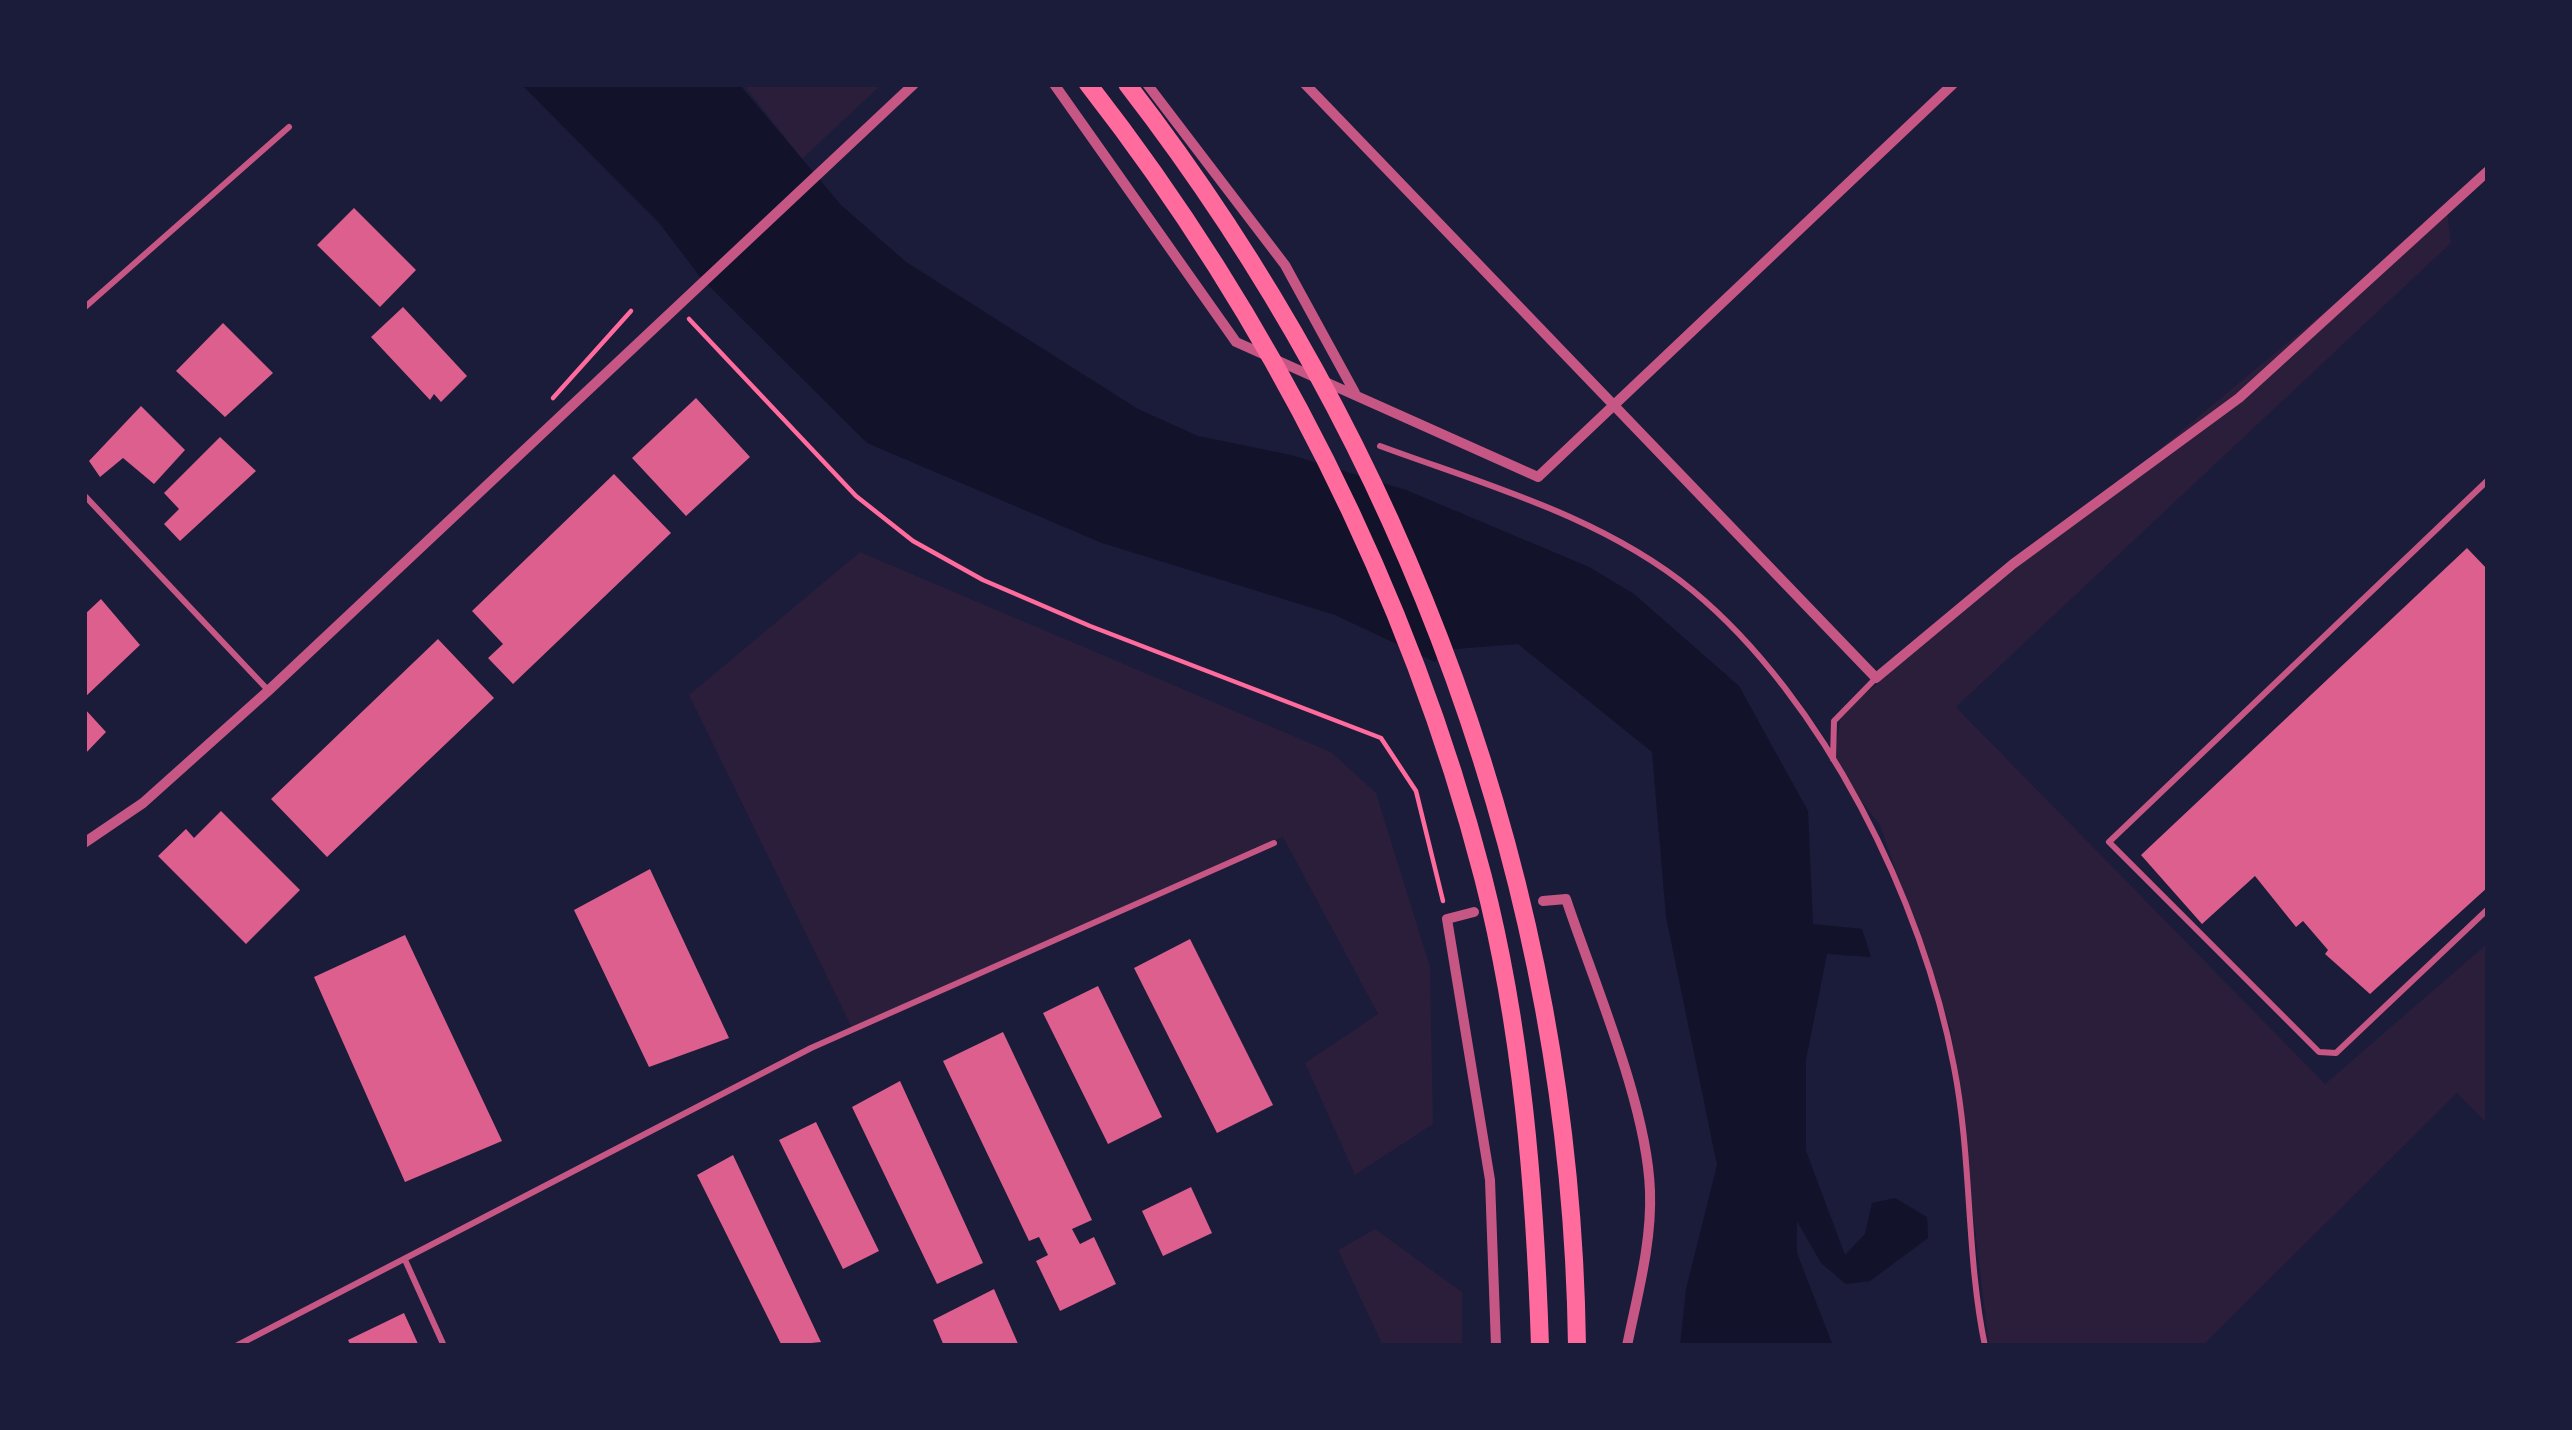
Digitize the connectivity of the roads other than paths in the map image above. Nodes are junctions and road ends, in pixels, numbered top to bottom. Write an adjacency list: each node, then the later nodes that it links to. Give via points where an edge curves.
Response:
1 (914, 84): 17 (street)
2 (1054, 84): 11 (street, via 1236,342)
3 (1088, 84): 28 (highway, via 1186,222 1313,438 1376,569 1445,753 1483,878 1510,1009 1537,1232)
4 (1127, 84): 29 (highway, via 1216,203 1347,423 1410,560 1488,776 1561,1100)
5 (1147, 84): 11 (street, via 1285,265)
6 (1305, 84): 12 (street)
7 (1953, 84): 12 (street)
8 (289, 127): 10 (lane)
9 (2488, 171): 16 (street, via 2240,398 2013,564)
10 (84, 308)
11 (1355, 393): 12 (street, via 1538,477)
12 (1612, 405): 16 (street)
13 (1380, 446): 18 (lane, via 1569,516 1693,591 1785,691)
14 (2487, 482): 22 (lane, via 2108,842 2319,1052 2336,1053)
15 (84, 495): 17 (lane)
16 (1876, 678): 18 (lane, via 1834,721)
17 (268, 691): 19 (street, via 143,803)
18 (1832, 763): 31 (lane, via 1912,909 1955,1069)
19 (84, 843)
20 (1274, 843): 24 (lane, via 811,1048)
21 (1543, 901): 30 (street, via 1567,899 1635,1111 1650,1189)
22 (2488, 909)
23 (1474, 912): 27 (street, via 1447,919 1490,1180)
24 (406, 1262): 25 (lane); 26 (lane)
25 (236, 1346)
26 (444, 1346)
27 (1496, 1346)
28 (1540, 1346)
29 (1576, 1346)
30 (1627, 1346)
31 (1985, 1346)

